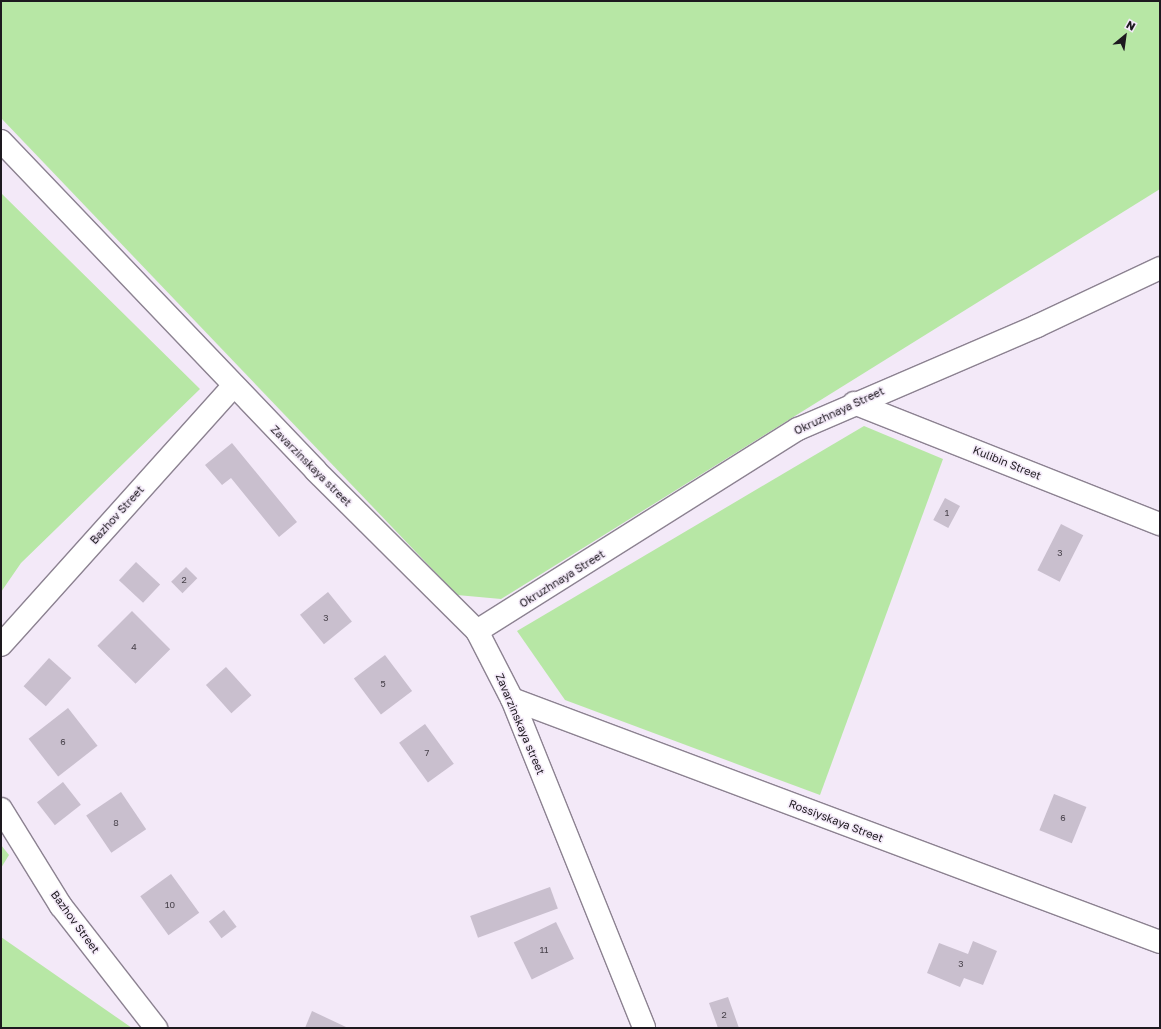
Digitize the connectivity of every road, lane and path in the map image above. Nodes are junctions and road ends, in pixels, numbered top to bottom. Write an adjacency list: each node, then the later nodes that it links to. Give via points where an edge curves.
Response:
1 (1, 141): 3 (street, Zavarzinskaya street)
2 (1160, 268): 4 (street, Okruzhnaya Street, via 1037,326)
3 (233, 386): 6 (street, Zavarzinskaya street); 7 (street, Bazhov Street)
4 (854, 402): 5 (street, Kulibin Street); 6 (street, Okruzhnaya Street, via 798,428)
5 (1160, 524)
6 (477, 631): 8 (street, Zavarzinskaya street)
7 (1, 645)
8 (512, 699): 10 (street, Rossiyskaya Street); 12 (street, Zavarzinskaya street)
9 (1, 810): 11 (street, Bazhov Street, via 61,906)
10 (1160, 942)
11 (156, 1028)
12 (644, 1028)

